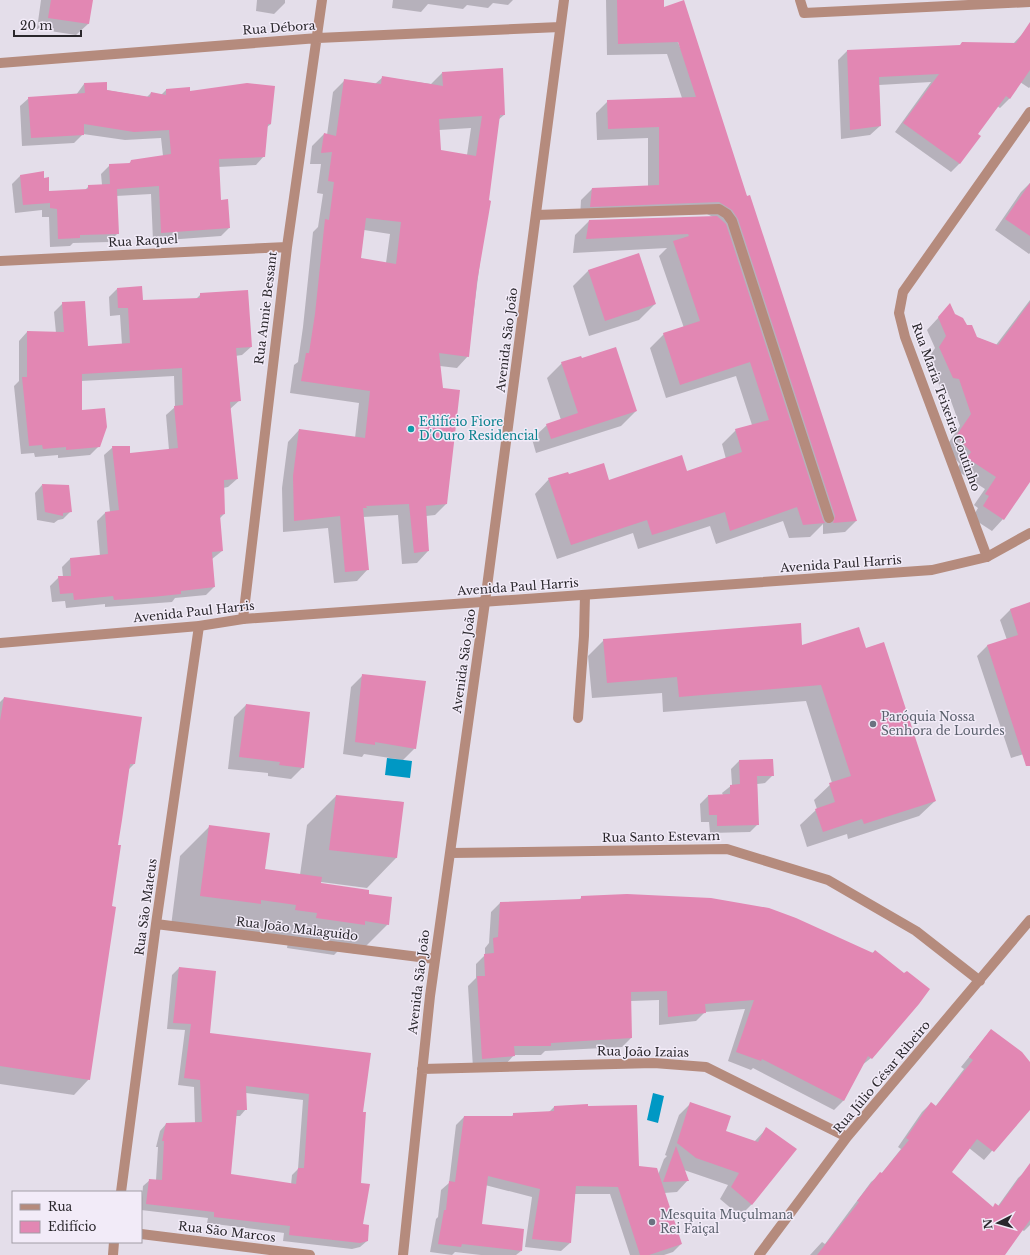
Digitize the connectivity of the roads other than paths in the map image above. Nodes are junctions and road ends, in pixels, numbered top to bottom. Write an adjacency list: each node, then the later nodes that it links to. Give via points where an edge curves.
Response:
1 (322, 0): 6 (street, Rua Annie Bessant)
2 (564, 0): 5 (street, Avenida São João)
3 (800, 0): 4 (street, via 804,13)
4 (1030, 2)
5 (560, 27): 6 (street, Rua Débora); 9 (street, Avenida São João)
6 (318, 38): 7 (street, Rua Débora); 10 (street, Rua Annie Bessant)
7 (0, 63)
8 (1030, 112): 14 (street, Rua Maria Teixeira Coutinho, via 903,292 899,313 905,337)
9 (536, 215): 12 (street, via 719,209 727,214 732,221); 16 (street, Avenida São João)
10 (286, 247): 11 (street, Rua Raquel); 17 (street, Rua Annie Bessant)
11 (0, 261)
12 (829, 518)
13 (1030, 533): 14 (street, Avenida Paul Harris)
14 (987, 557): 15 (street, Avenida Paul Harris, via 932,570)
15 (585, 595): 16 (street, Avenida Paul Harris); 20 (street)
16 (485, 602): 17 (street, Avenida Paul Harris); 21 (street, Avenida São João)
17 (243, 619): 18 (street, Avenida Paul Harris)
18 (199, 626): 19 (street, Avenida Paul Harris); 23 (street, Rua São Mateus)
19 (0, 643)
20 (578, 718)
21 (450, 852): 24 (street, Avenida São João); 25 (street, Rua Santo Estevam, via 727,849 828,880 916,931)
22 (1030, 920): 25 (street, Rua Júlio César Ribeiro)
23 (156, 924): 24 (street, Rua João Malaguido); 28 (street, Rua São Mateus)
24 (435, 959): 26 (street, Avenida São João)
25 (980, 981): 27 (street, Rua Júlio César Ribeiro)
26 (422, 1069): 27 (street, Rua João Izaias, via 654,1063 706,1067); 33 (street, Avenida São João)
27 (847, 1137): 34 (street, Rua Júlio César Ribeiro)
28 (121, 1191)
29 (142, 1234): 32 (street, Rua São Marcos)
30 (114, 1243): 31 (street)
31 (112, 1255)
32 (310, 1255)
33 (403, 1255)
34 (759, 1255)

